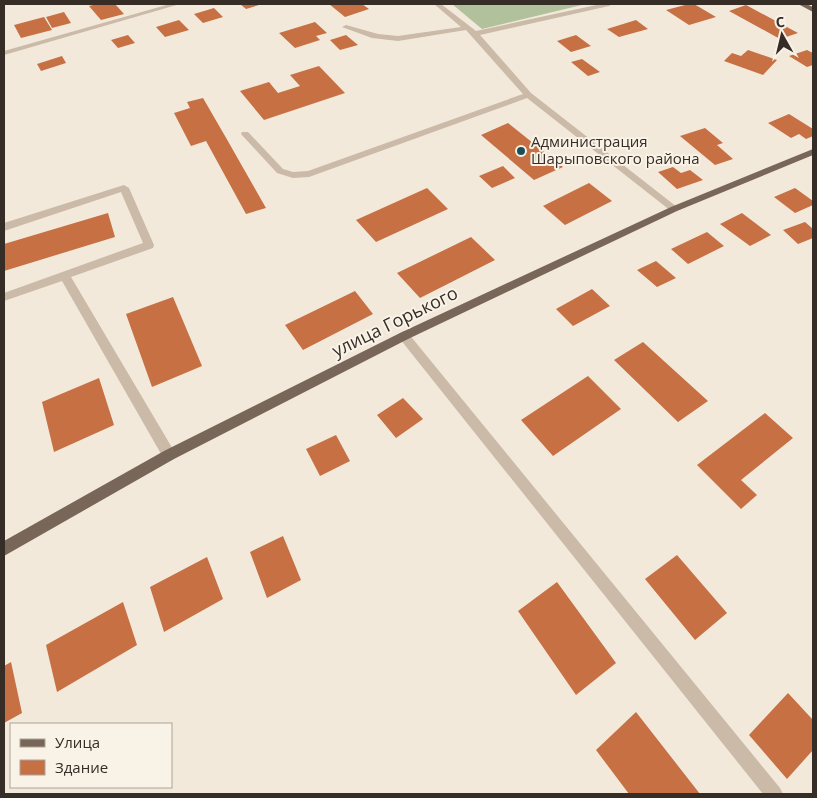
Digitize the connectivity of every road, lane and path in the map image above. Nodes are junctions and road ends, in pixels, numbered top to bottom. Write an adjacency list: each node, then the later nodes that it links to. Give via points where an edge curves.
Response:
1 (177, 4): 9 (street)
2 (437, 4): 7 (street)
3 (609, 4): 8 (street)
4 (801, 4): 5 (main road)
5 (813, 10)
6 (346, 28): 7 (street, via 376,36 405,38)
7 (467, 28): 8 (street)
8 (475, 34): 10 (street)
9 (4, 53)
10 (528, 95): 11 (street, via 309,174 293,175 280,171); 13 (street)
11 (245, 134)
12 (813, 152): 13 (main road, улица Горького)
13 (674, 209): 17 (main road, улица Горького)
14 (4, 226): 15 (street, via 124,188 150,245)
15 (64, 275): 16 (street); 18 (street)
16 (4, 297)
17 (404, 336): 18 (main road, улица Горького); 20 (street)
18 (169, 455): 19 (main road, улица Горького)
19 (4, 549)
20 (774, 794)

